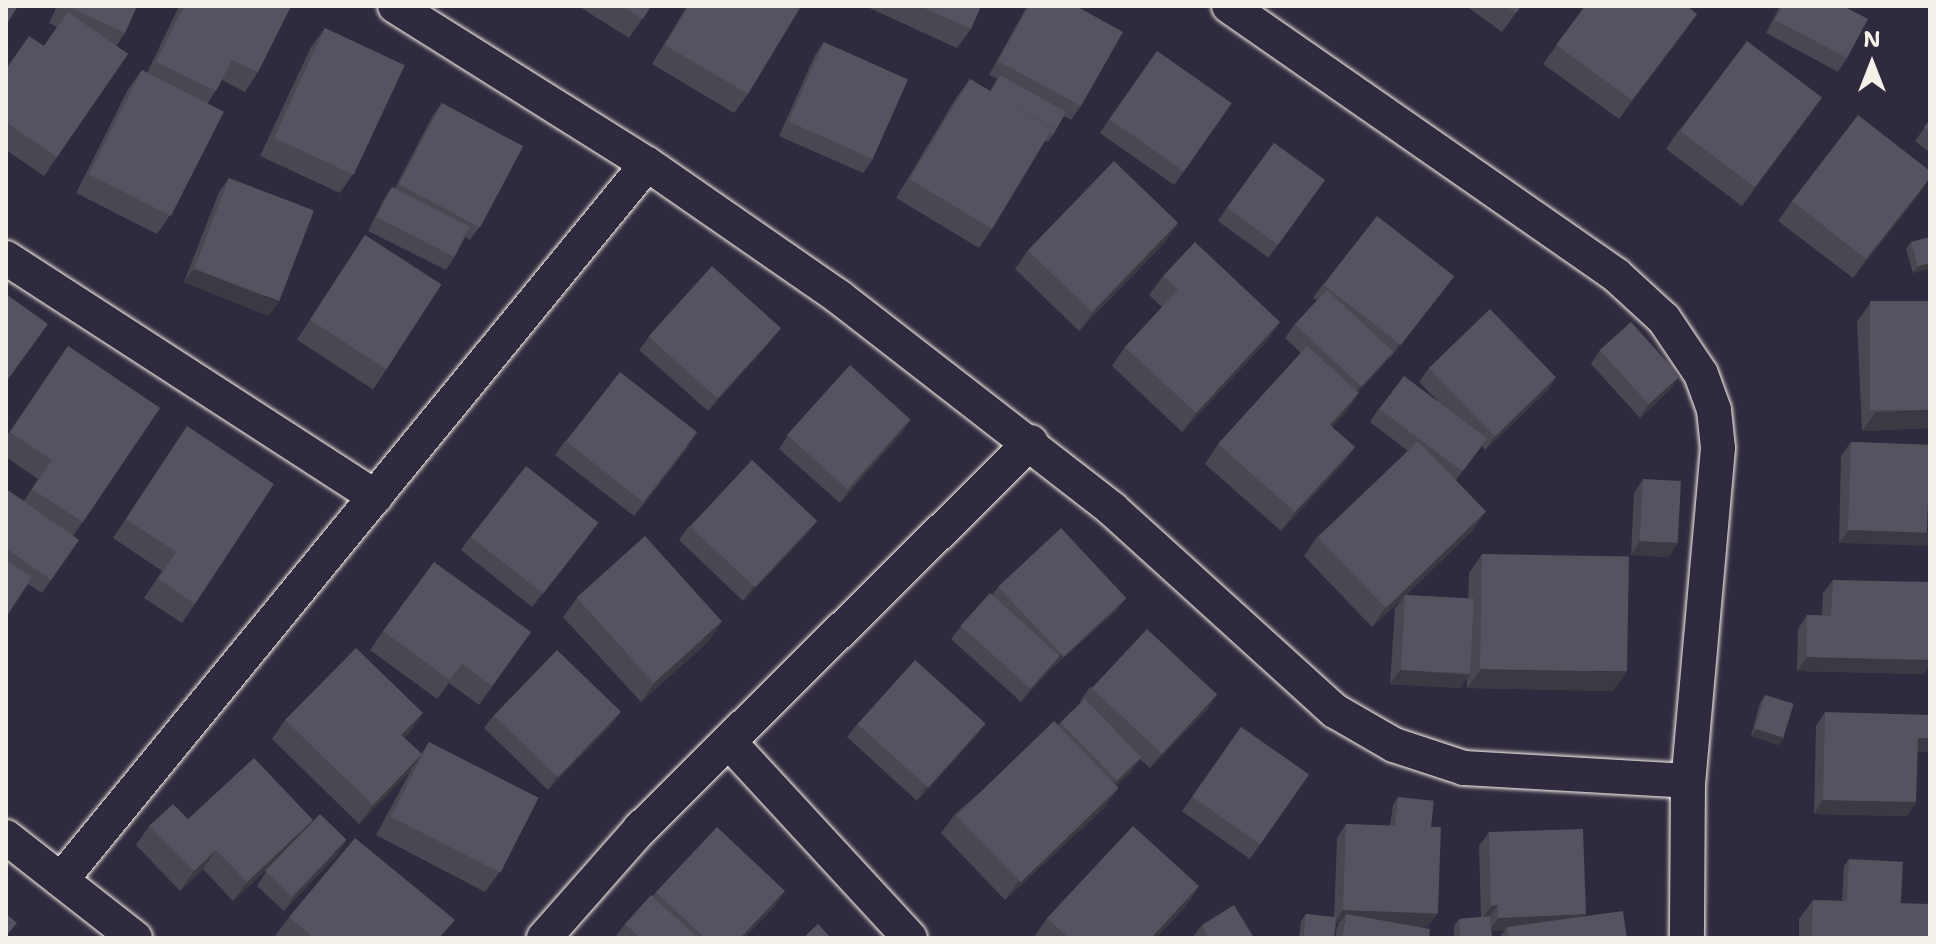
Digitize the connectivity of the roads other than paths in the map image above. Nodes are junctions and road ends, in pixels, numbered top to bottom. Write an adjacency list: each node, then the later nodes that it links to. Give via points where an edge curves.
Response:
1 (395, 6): 3 (street)
2 (1229, 6): 8 (street, via 1616,275 1664,319 1701,374 1714,410 1718,448)
3 (647, 164): 5 (street, via 839,297); 6 (street)
4 (6, 258): 6 (street)
5 (1031, 442): 7 (street); 8 (street, via 1335,711 1394,745 1464,768)
6 (375, 497): 10 (street)
7 (730, 743): 12 (street, via 640,829); 13 (street)
8 (1688, 781): 14 (street)
9 (6, 837): 10 (street)
10 (61, 880): 11 (street)
11 (135, 938)
12 (544, 938)
13 (910, 938)
14 (1687, 938)

